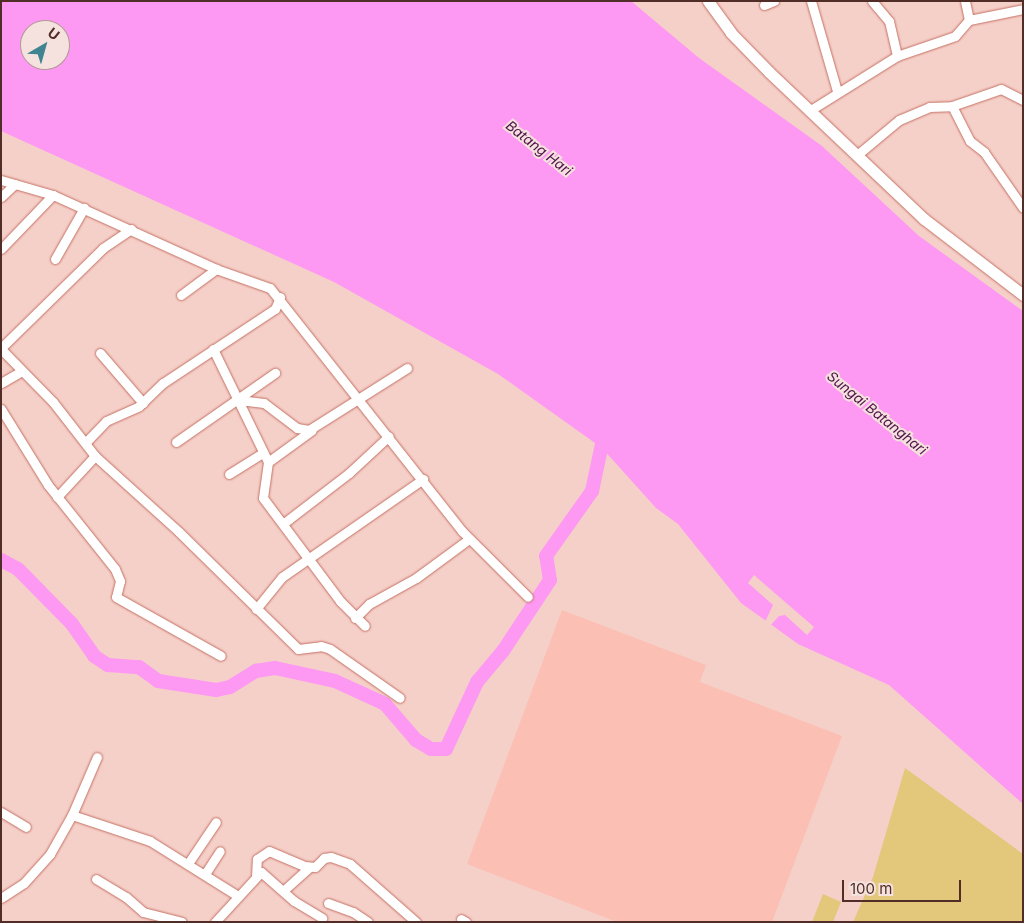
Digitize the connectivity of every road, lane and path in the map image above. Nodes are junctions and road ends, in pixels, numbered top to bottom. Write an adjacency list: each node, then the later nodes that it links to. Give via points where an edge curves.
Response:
1 (708, 1): 13 (street, via 731,33)
2 (774, 1): 6 (street)
3 (811, 1): 10 (street)
4 (872, 1): 9 (street, via 889,21)
5 (965, 1): 8 (street)
6 (764, 5)
7 (1023, 9): 8 (street)
8 (969, 20): 9 (street, via 956,36)
9 (897, 56): 10 (street)
10 (837, 92): 13 (street)
11 (1022, 103): 12 (street, via 1000,89)
12 (952, 106): 14 (street, via 937,105 909,114); 20 (street, via 970,141 984,152)
13 (809, 111): 14 (street)
14 (857, 156): 26 (street, via 941,234)
15 (1, 180): 16 (street)
16 (15, 184): 17 (street); 18 (street)
17 (53, 195): 19 (street); 22 (street)
18 (1, 197)
19 (84, 208): 21 (street); 23 (street)
20 (1023, 208)
21 (131, 229): 24 (street); 28 (street, via 103,248)
22 (1, 248)
23 (54, 259)
24 (216, 269): 25 (street); 27 (street, via 270,288)
25 (181, 295)
26 (1023, 295)
27 (280, 297): 29 (street, via 276,309); 36 (street)
28 (1, 349): 32 (street)
29 (213, 349): 35 (street); 37 (street, via 162,383)
30 (100, 352): 37 (street)
31 (407, 368): 36 (street)
32 (22, 371): 34 (street); 41 (street)
33 (275, 373): 35 (street)
34 (1, 383)
35 (239, 398): 39 (street, via 264,403 300,429); 42 (street); 43 (street)
36 (360, 399): 39 (street); 40 (street)
37 (143, 403): 41 (street, via 106,421)
38 (1, 409): 48 (street)
39 (313, 429): 45 (street)
40 (389, 436): 47 (street); 49 (street, via 349,473)
41 (86, 442): 44 (street)
42 (176, 442)
43 (263, 453): 45 (street); 46 (street)
44 (95, 456): 48 (street); 53 (street, via 179,532)
45 (268, 462): 49 (street, via 263,498)
46 (229, 474)
47 (423, 479): 50 (street); 51 (street)
48 (57, 497): 56 (street, via 115,569 120,582 116,597)
49 (284, 523): 51 (street)
50 (469, 539): 52 (street); 54 (street, via 416,578 369,604)
51 (310, 558): 53 (street, via 282,577); 54 (street)
52 (528, 597)
53 (256, 609): 57 (street, via 298,649 330,648)
54 (356, 618): 55 (street)
55 (365, 626)
56 (221, 656)
57 (400, 698)
58 (97, 757): 60 (street)
59 (1, 812): 62 (street)
60 (72, 815): 64 (street, via 150,841); 71 (street, via 44,863)
61 (216, 822): 64 (street)
62 (26, 828)
63 (220, 851): 66 (street)
64 (188, 862): 66 (street)
65 (310, 867): 67 (street, via 269,851 257,859); 69 (street); 77 (street, via 327,856 350,864)
66 (205, 874): 70 (street)
67 (256, 876): 69 (street, via 262,872); 70 (street)
68 (96, 879): 74 (street, via 144,912)
69 (283, 891): 73 (street)
70 (238, 896): 75 (street)
71 (1, 898)
72 (328, 903): 76 (street, via 353,912)
73 (322, 918)
74 (182, 922)
75 (215, 922)
76 (368, 922)
77 (416, 922)

